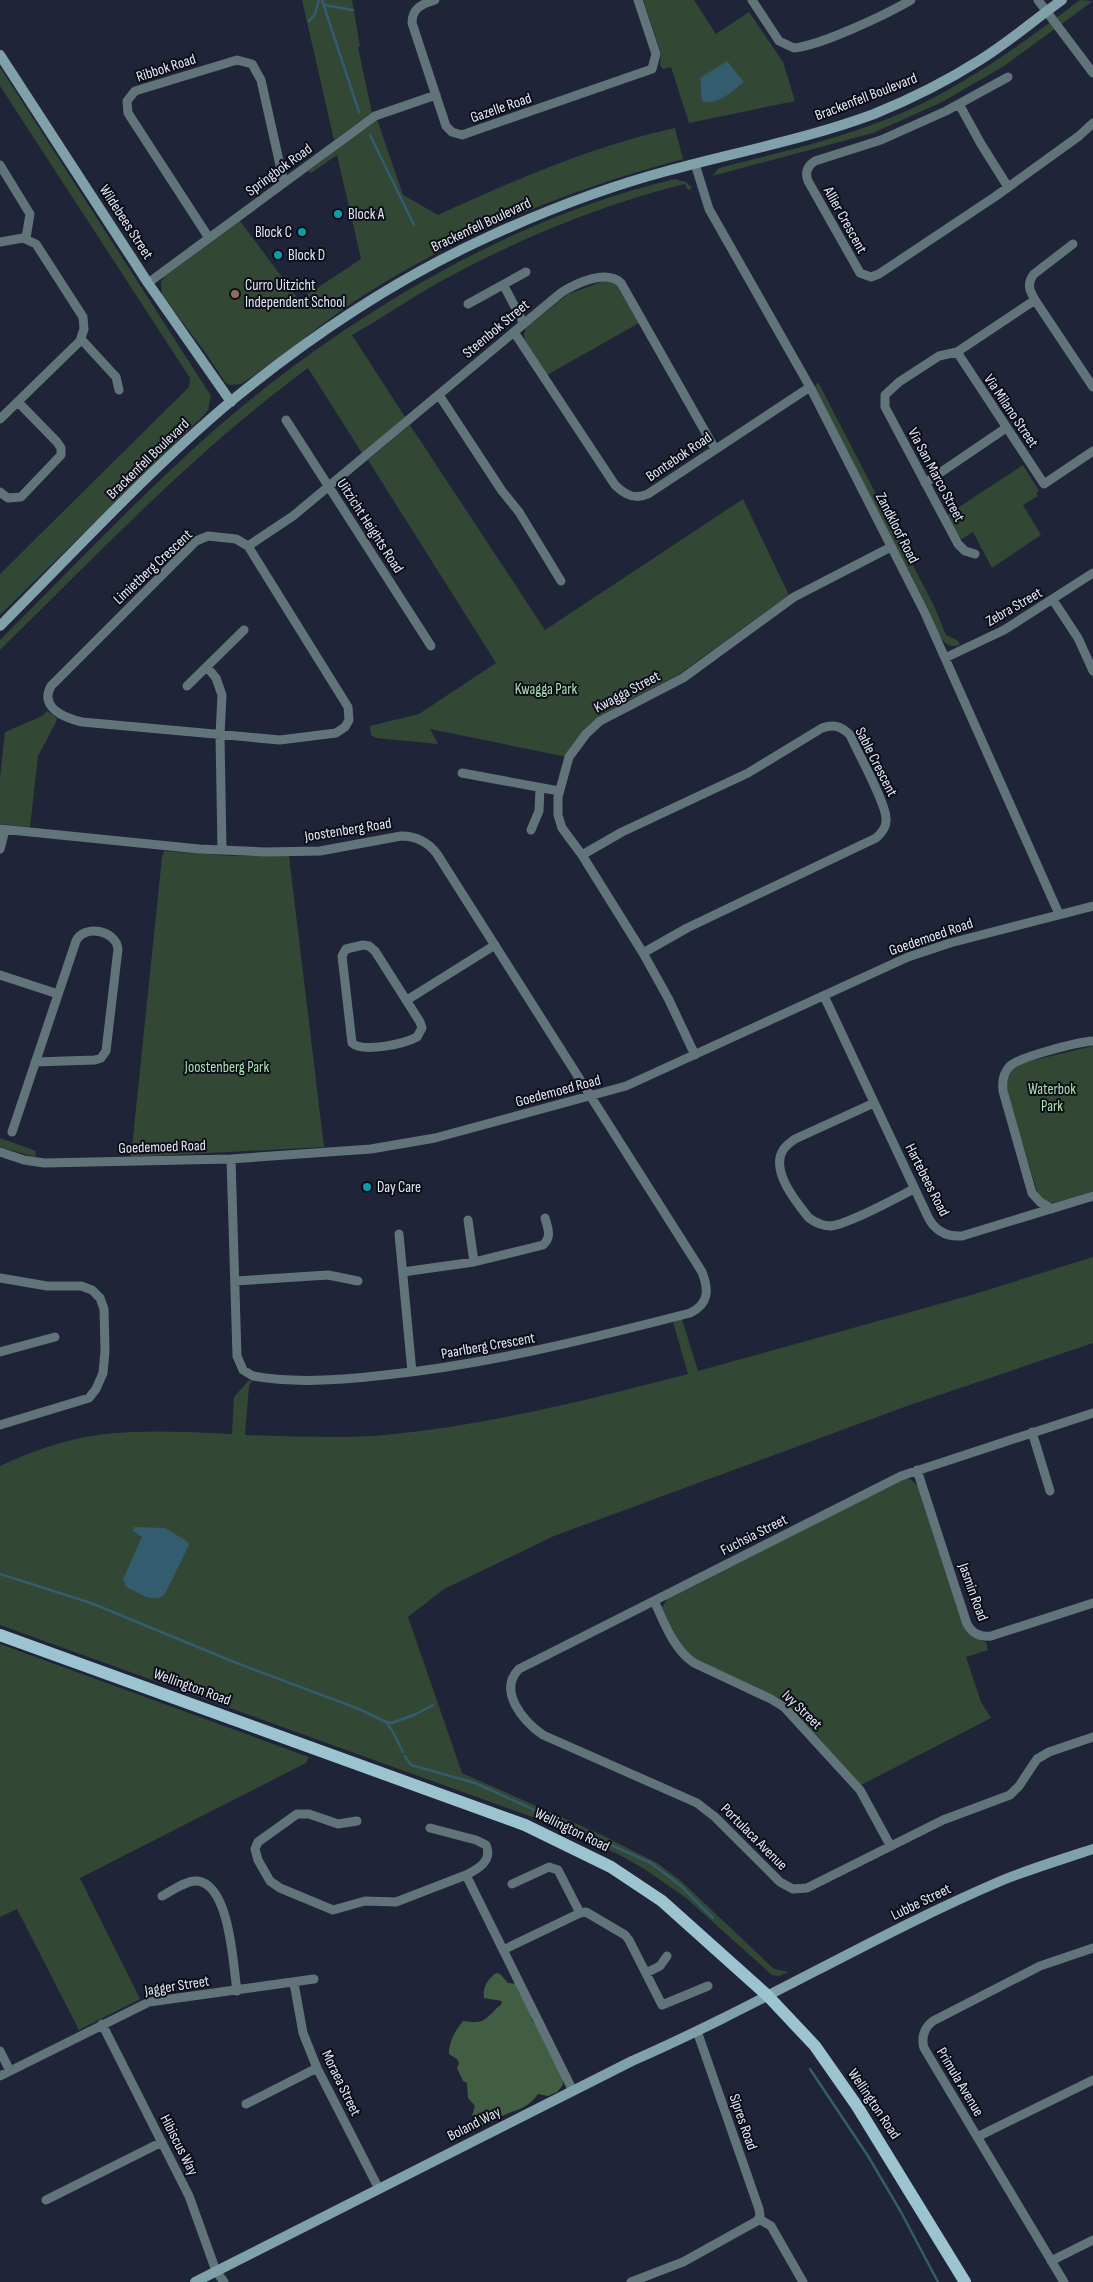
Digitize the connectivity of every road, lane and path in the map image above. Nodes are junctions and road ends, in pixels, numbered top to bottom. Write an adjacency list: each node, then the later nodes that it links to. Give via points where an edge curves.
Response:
1 (435, 0): 11 (street, Gazelle Road, via 419,6 412,19)
2 (638, 0): 11 (street, Gazelle Road, via 656,54 654,65 648,71 462,135 446,126)
3 (752, 0): 4 (street, via 780,41 794,48 832,36)
4 (911, 0)
5 (1038, 0): 7 (street)
6 (1062, 0): 7 (street, Brackenfell Boulevard)
7 (1046, 11): 9 (street); 16 (street, Brackenfell Boulevard, via 982,59 896,104 834,128)
8 (0, 55): 25 (street, Wildebees Street)
9 (1093, 73)
10 (1008, 78): 12 (street, Allier Crescent)
11 (436, 95): 18 (street, Springbok Road, via 375,116)
12 (959, 104): 19 (street); 19 (street, Allier Crescent, via 881,140 815,161 808,168 808,182 858,271 875,276)
13 (1093, 123): 15 (street, Allier Crescent)
14 (1093, 130): 15 (street, Allier Crescent)
15 (1079, 136): 19 (street, Allier Crescent)
16 (695, 164): 33 (street, Zandkloof Road, via 709,209); 38 (street, Brackenfell Boulevard, via 651,175 573,202 460,250 355,310)
17 (0, 165): 20 (street, via 30,214)
18 (284, 183): 21 (street, Springbok Road); 21 (street, Ribbok Road, via 261,80 252,64 237,60 135,91 128,101 128,113)
19 (1008, 187)
20 (26, 238): 22 (street); 31 (street, via 38,247 83,317 84,329)
21 (209, 238): 25 (street, Springbok Road)
22 (0, 242)
23 (1072, 244): 27 (street, via 1030,280)
24 (526, 272): 26 (street)
25 (148, 283): 38 (street, Wildebees Street)
26 (504, 286): 28 (street); 29 (street)
27 (1035, 300): 32 (street); 34 (street)
28 (468, 304)
29 (524, 324): 30 (street, Steenbok Street); 42 (street, Steenbok Street, via 570,288 605,276 618,280)
30 (514, 332): 36 (street, Steenbok Street); 42 (street, Bontebok Road, via 612,480 625,494 637,497 648,494)
31 (80, 339): 35 (street, via 116,377); 37 (street)
32 (957, 352): 41 (street, Via Milano Street); 44 (street, Via San Marco Street, via 939,356 888,390 884,399 885,408)
33 (810, 387): 42 (street, Bontebok Road); 48 (street, Zandkloof Road)
34 (1093, 387)
35 (118, 390)
36 (439, 395): 45 (street, Steenbok Street); 51 (street, via 519,512)
37 (18, 402): 39 (street); 46 (street, via 57,442 61,455 21,497 8,498)
38 (230, 402): 53 (street, Brackenfell Boulevard)
39 (0, 420)
40 (286, 420): 45 (street, Uitzicht Heights Road)
41 (1006, 428): 43 (street, Via Milano Street, via 1044,484); 44 (street)
42 (715, 449)
43 (1093, 451)
44 (925, 482): 49 (street, Via San Marco Street, via 958,544)
45 (328, 487): 47 (street, Steenbok Street, via 293,516); 55 (street, Uitzicht Heights Road)
46 (0, 492)
47 (248, 546): 60 (street, Limietberg Crescent, via 348,707 350,716 345,727 336,733 280,740); 60 (street, Limietberg Crescent, via 236,539 212,536 196,541 51,686 48,694 54,710 78,721)
48 (891, 547): 56 (street, Zandkloof Road); 63 (street, Kwagga Street, via 794,596 683,678 600,721 569,757)
49 (975, 554)
50 (1093, 573): 52 (street, Zebra Street)
51 (561, 581)
52 (1053, 600): 56 (street, Zebra Street, via 1004,630); 58 (street, via 1078,638)
53 (0, 626)
54 (244, 630): 57 (street)
55 (431, 646)
56 (945, 658): 70 (street, Zandkloof Road)
57 (206, 667): 59 (street); 60 (street, via 216,678 222,695)
58 (1093, 671)
59 (187, 686)
60 (220, 735): 67 (street)
61 (462, 773): 62 (street)
62 (540, 788): 63 (street); 65 (street, via 539,811)
63 (560, 790): 68 (street, Kwagga Street, via 558,815 562,828)
64 (2, 829): 66 (street); 67 (street, Joostenberg Road)
65 (531, 830)
66 (0, 849)
67 (222, 850): 71 (street, Joostenberg Road, via 320,851 394,837 415,837 427,843 437,854)
68 (582, 855): 72 (street, Kwagga Street); 72 (street, Sable Crescent, via 622,832 748,773 822,728 834,725 850,735 884,809 886,825 883,832 686,928)
69 (1093, 906): 70 (street, Goedemoed Road)
70 (1059, 914): 75 (street, Goedemoed Road, via 930,949)
71 (495, 945): 76 (street); 80 (street, Joostenberg Road)
72 (643, 953): 78 (street, Kwagga Street)
73 (0, 975): 74 (street)
74 (58, 994): 79 (street); 79 (street, via 80,934 91,931 113,937 118,949 106,1052 95,1060)
75 (824, 996): 78 (street, Goedemoed Road); 81 (street, Hartebees Road)
76 (406, 1000): 76 (street, via 421,1025 417,1037 388,1046 361,1048 354,1045 342,959 344,951 362,945 373,948)
77 (1093, 1041): 87 (street, via 1019,1060 1010,1065 1005,1074 1003,1092 1032,1193)
78 (695, 1055): 80 (street, Goedemoed Road, via 626,1086)
79 (35, 1062): 82 (street)
80 (590, 1097): 84 (street, Goedemoed Road, via 403,1145); 98 (street, Paarlberg Crescent, via 702,1272 707,1290 703,1304 690,1312 558,1347)
81 (874, 1103): 85 (street, Hartebees Road); 85 (street, via 788,1144 783,1149 780,1163 784,1179 809,1218 829,1226)
82 (12, 1132)
83 (0, 1152): 84 (street, Goedemoed Road, via 24,1160 55,1164)
84 (231, 1159): 95 (street, Paarlberg Crescent)
85 (914, 1189): 87 (street, Hartebees Road, via 931,1223 940,1232 954,1236)
86 (1093, 1196): 87 (street, Hartebees Road)
87 (1052, 1209)
88 (545, 1218): 91 (street, via 549,1234 543,1245)
89 (468, 1220): 91 (street)
90 (399, 1234): 92 (street)
91 (474, 1262): 92 (street)
92 (403, 1272): 98 (street)
93 (0, 1278): 100 (street, via 47,1286 81,1286 96,1294 104,1310 105,1351 102,1372 93,1394 87,1399)
94 (358, 1281): 95 (street, via 328,1275)
95 (235, 1282): 98 (street, Paarlberg Crescent, via 238,1361 249,1374 322,1380)
96 (55, 1337): 97 (street)
97 (0, 1352)
98 (412, 1372)
99 (1093, 1413): 101 (street, Fuchsia Street)
100 (0, 1425)
101 (1032, 1432): 102 (street, Fuchsia Street); 103 (street)
102 (917, 1470): 104 (street, Fuchsia Street); 105 (street, Jasmin Road, via 967,1624 974,1633 991,1636)
103 (1050, 1491)
104 (654, 1601): 107 (street, Fuchsia Street, via 518,1669 510,1681); 111 (street, Ivy Street, via 678,1650 685,1657 771,1699 789,1712 860,1790)
105 (1093, 1603)
106 (0, 1635): 125 (main road, Wellington Road, via 551,1836 611,1867 662,1901)
107 (510, 1690): 111 (street, Portulaca Avenue, via 532,1728 708,1810 788,1887 807,1888)
108 (1093, 1738): 111 (street, Portulaca Avenue, via 1037,1759 1010,1795 943,1820)
109 (358, 1821): 113 (street, via 338,1824 309,1814 297,1814 258,1842 255,1850 262,1871 280,1888 333,1910 364,1901 396,1902)
110 (430, 1828): 113 (street, via 486,1845 488,1854 484,1863)
111 (890, 1845)
112 (1093, 1849): 125 (street, Lubbe Street, via 989,1886)
113 (466, 1875): 118 (street)
114 (512, 1884): 116 (street, via 549,1867 554,1868)
115 (162, 1896): 124 (street, via 195,1881 212,1888 224,1911)
116 (580, 1913): 118 (street); 120 (street, via 590,1913 625,1935)
117 (1093, 1948): 135 (street, Primula Avenue, via 1040,1966 927,2027 924,2048)
118 (503, 1950): 133 (street)
119 (667, 1956): 120 (street, via 660,1966)
120 (646, 1973): 123 (street, via 662,2005)
121 (314, 1979): 122 (street, Jagger Street)
122 (294, 1983): 124 (street, Jagger Street); 129 (street, Moraea Street, via 303,2033)
123 (708, 1986)
124 (237, 1991): 126 (street, Jagger Street, via 149,2002)
125 (768, 1996): 127 (street, Boland Way); 147 (main road, Wellington Road, via 815,2046 858,2106)
126 (102, 2024): 130 (street, Jagger Street); 136 (street, Hibiscus Way)
127 (697, 2031): 133 (street, Boland Way); 139 (street, Sipres Road, via 759,2208)
128 (0, 2051): 130 (street)
129 (317, 2068): 134 (street); 137 (street, Moraea Street)
130 (10, 2071): 131 (street, Jagger Street)
131 (0, 2076)
132 (1093, 2080): 135 (street)
133 (573, 2091): 137 (street, Boland Way)
134 (246, 2104)
135 (978, 2137): 141 (street, Primula Avenue)
136 (162, 2142): 138 (street); 142 (street, Hibiscus Way, via 194,2207)
137 (379, 2189): 142 (street, Boland Way)
138 (46, 2200)
139 (758, 2220): 145 (street, via 683,2262); 146 (street, via 771,2226)
140 (1093, 2240): 141 (street)
141 (1051, 2261): 148 (street, Primula Avenue)
142 (216, 2271): 143 (street, Boland Way); 144 (street, Hibiscus Way)
143 (195, 2282)
144 (224, 2282)
145 (631, 2282)
146 (803, 2282)
147 (965, 2282)
148 (1064, 2282)

